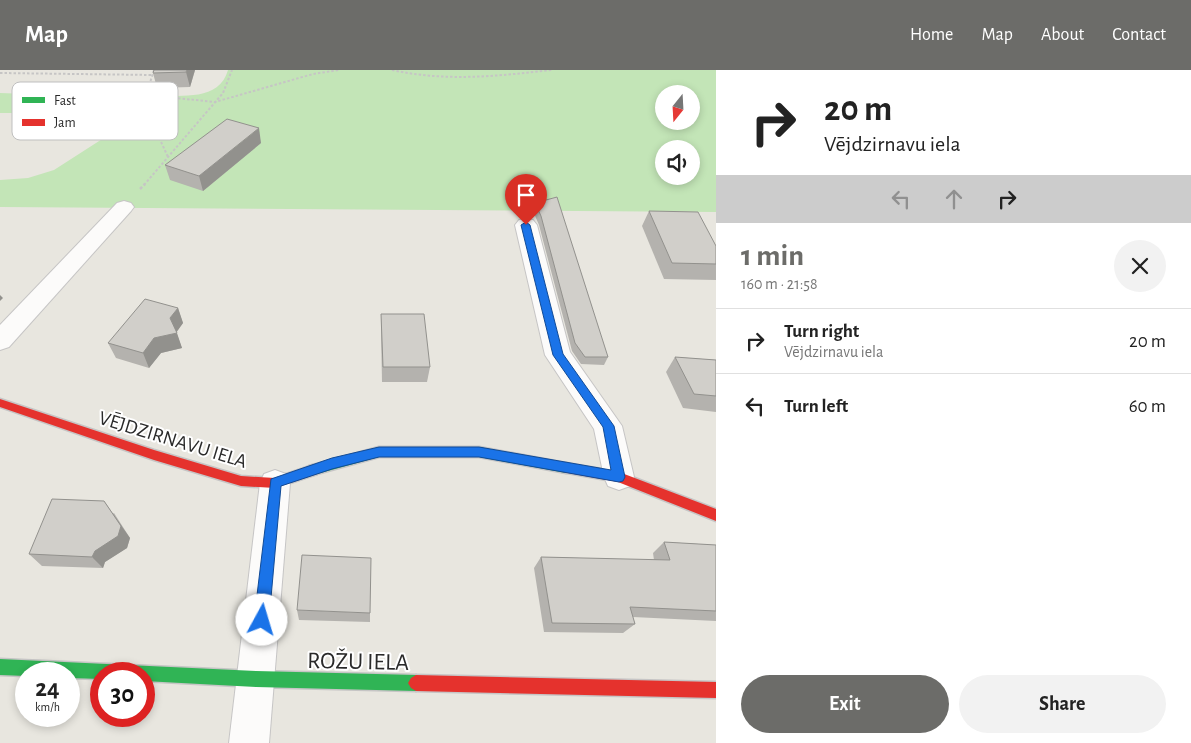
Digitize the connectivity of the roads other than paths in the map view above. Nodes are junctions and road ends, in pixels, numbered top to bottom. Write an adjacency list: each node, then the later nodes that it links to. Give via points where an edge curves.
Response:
1 (124, 207): 3 (street)
2 (526, 225): 5 (street, via 558,355 608,426)
3 (0, 341)
4 (0, 403): 6 (street, VĒJDZIRNAVU IELA, via 154,456 241,481)
5 (619, 477): 6 (street, VĒJDZIRNAVU IELA, via 479,452 379,452); 7 (street, VĒJDZIRNAVU IELA)
6 (275, 483): 9 (street)
7 (716, 515)
8 (0, 667): 9 (street, ROŽU IELA)
9 (256, 680): 10 (street, ROŽU IELA); 11 (street)
10 (716, 690)
11 (249, 743)

